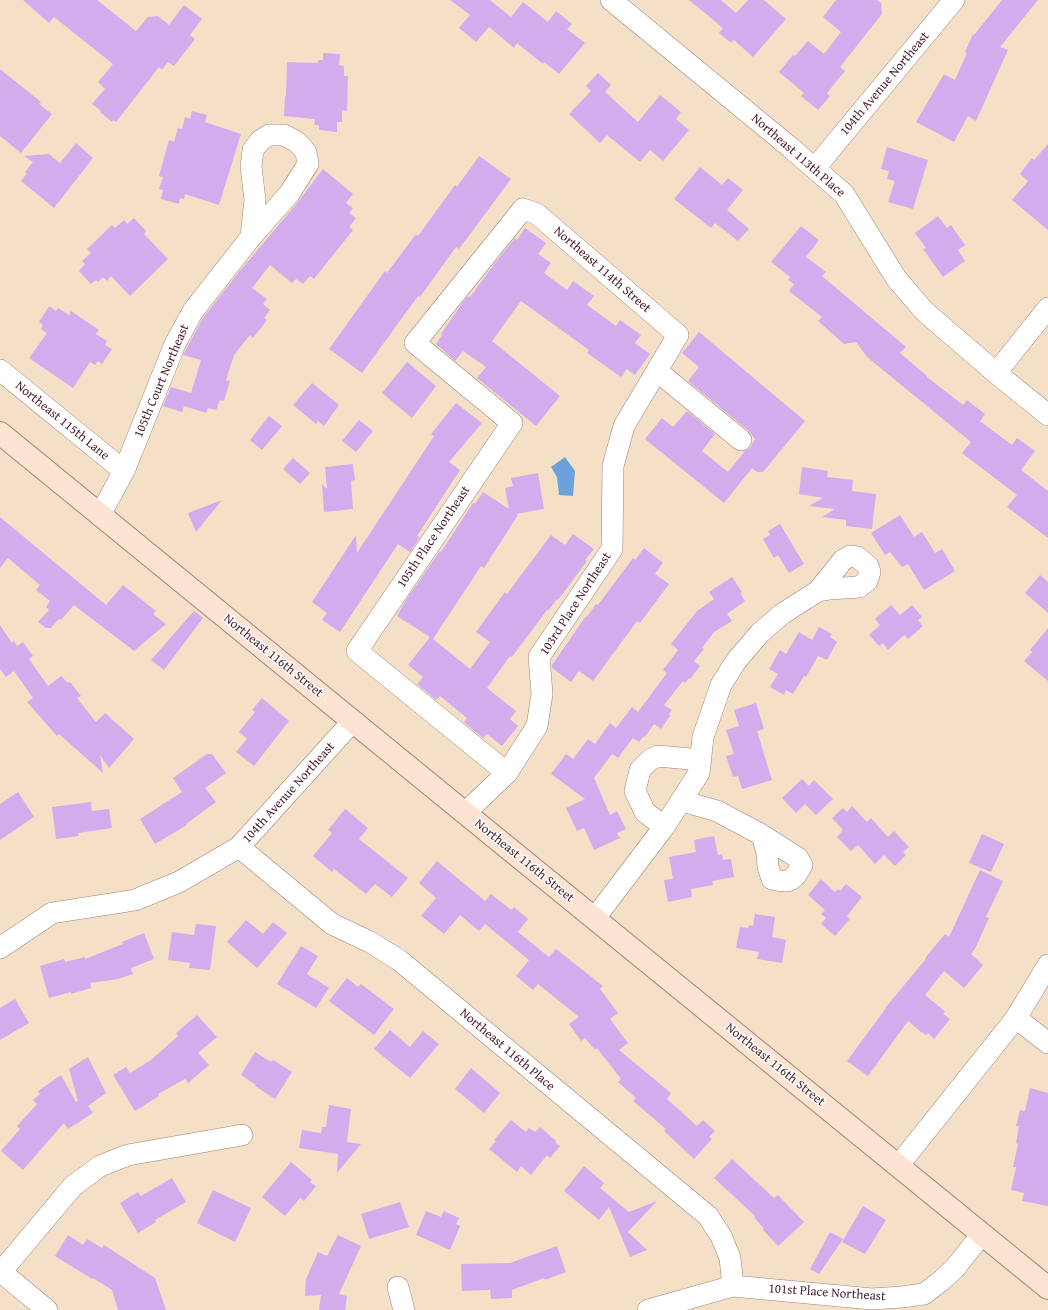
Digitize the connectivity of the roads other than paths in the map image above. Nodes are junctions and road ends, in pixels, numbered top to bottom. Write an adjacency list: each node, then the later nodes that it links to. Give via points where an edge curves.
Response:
1 (611, 0): 3 (street, Northeast 113th Place)
2 (954, 0): 3 (street, 104th Avenue Northeast)
3 (815, 168): 9 (street, Northeast 113th Place, via 844,194 896,278 924,311)
4 (251, 237): 14 (street, 105th Court Northeast, via 193,311 175,344)
5 (1048, 308): 9 (street)
6 (678, 335): 8 (street, 103rd Place Northeast); 11 (street, Northeast 114th Street, via 537,214 523,209 415,343)
7 (0, 370): 14 (street, Northeast 115th Lane)
8 (656, 371): 13 (street); 19 (street, 103rd Place Northeast, via 624,426 613,466 612,549 539,657 542,694 536,726)
9 (996, 373): 10 (street, Northeast 113th Place)
10 (1048, 415)
11 (512, 423): 19 (street, 105th Place Northeast, via 357,651)
12 (0, 432): 15 (street, Northeast 116th Street)
13 (741, 440)
14 (124, 471): 15 (street, 105th Court Northeast)
15 (100, 515): 17 (street, Northeast 116th Street)
16 (818, 591): 18 (street, via 782,614 760,633 736,661 721,685 703,737)
17 (353, 721): 21 (street, Northeast 116th Street); 24 (street, 104th Avenue Northeast)
18 (700, 760): 20 (street, via 699,773); 22 (street, via 658,756 640,770 634,791 645,812)
19 (507, 774): 21 (street, 103rd Place Northeast)
20 (682, 801): 22 (street); 23 (street, via 717,811)
21 (465, 813): 25 (street, Northeast 116th Street)
22 (664, 827): 25 (street)
23 (762, 835)
24 (239, 847): 26 (street, 104th Avenue Northeast, via 179,882 134,900 52,913); 34 (street, Northeast 116th Place, via 332,924 370,942 399,960 708,1216 721,1236 730,1258)
25 (595, 918): 31 (street, Northeast 116th Street)
26 (0, 948)
27 (1048, 965): 28 (street)
28 (1016, 1018): 29 (street); 31 (street)
29 (1048, 1043)
30 (242, 1135): 33 (street, via 128,1155 100,1166 73,1186)
31 (898, 1166): 32 (street, Northeast 116th Street)
32 (982, 1234): 34 (street, 101st Place Northeast, via 955,1268 924,1294 872,1299); 36 (street, Northeast 116th Street)
33 (0, 1272): 37 (street)
34 (733, 1286): 39 (street, 101st Place Northeast)
35 (398, 1287): 38 (street)
36 (1048, 1288)
37 (47, 1310)
38 (404, 1310)
39 (649, 1310)

